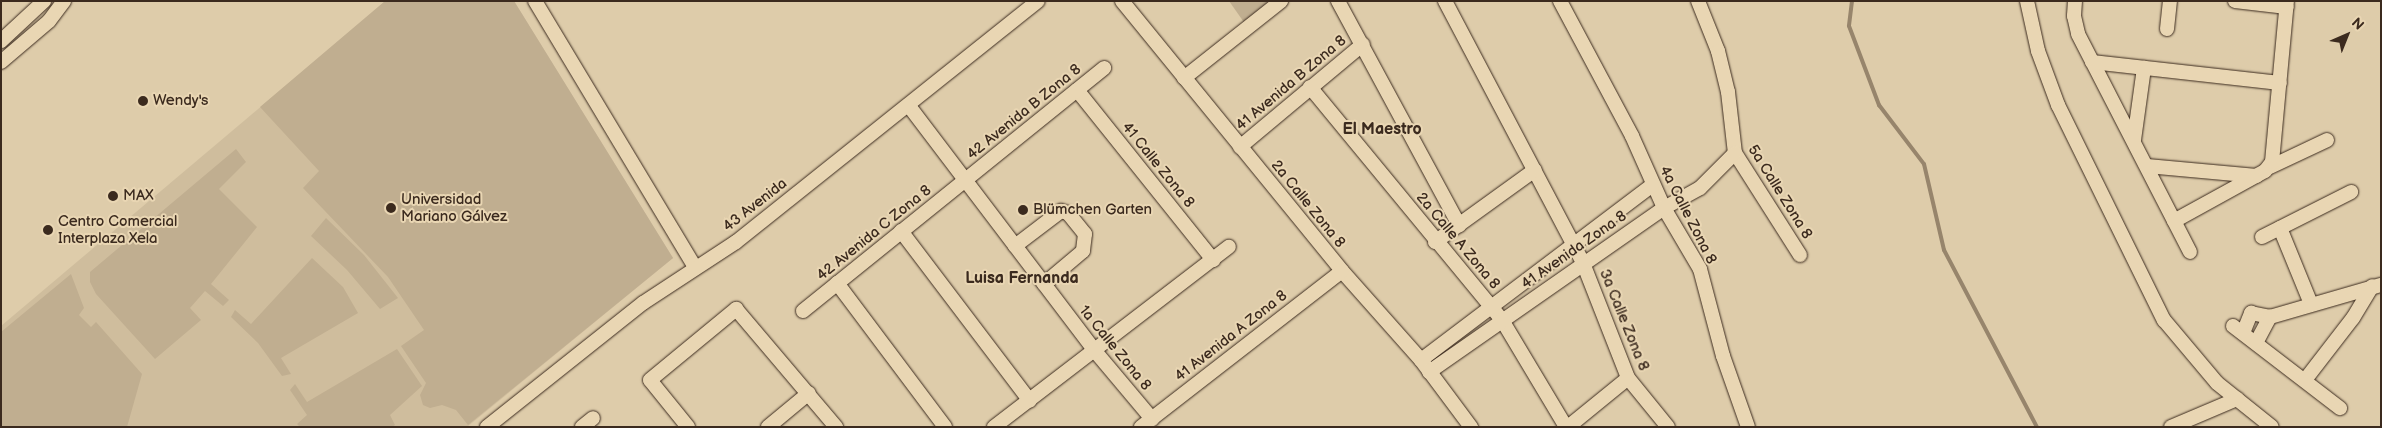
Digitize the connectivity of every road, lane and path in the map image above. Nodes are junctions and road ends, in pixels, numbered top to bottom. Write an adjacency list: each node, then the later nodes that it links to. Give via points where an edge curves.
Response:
1 (44, 1): 17 (street)
2 (64, 1): 19 (street, via 49,21)
3 (535, 1): 53 (street)
4 (1038, 1): 27 (street, 43 Avenida)
5 (1122, 1): 23 (street, 2a Calle Zona 8)
6 (1281, 1): 23 (street)
7 (1338, 1): 18 (street)
8 (1445, 1): 34 (street, 3a Calle Zona 8)
9 (1560, 1): 37 (street, 4a Calle Zona 8, via 1632,136)
10 (1698, 1): 31 (street, 5a Calle Zona 8, via 1720,59 1728,92)
11 (2027, 1): 69 (street, via 2054,97 2164,320 2217,383)
12 (2075, 1): 20 (street, via 2078,34)
13 (2170, 1): 16 (street)
14 (2235, 1): 15 (street)
15 (2287, 4): 24 (street)
16 (2167, 29)
17 (1, 41)
18 (1363, 44): 25 (street, 41 Avenida B Zona 8); 41 (street)
19 (1, 62)
20 (2092, 62): 22 (street); 28 (street)
21 (1104, 68): 26 (street, 42 Avenida B Zona 8)
22 (2144, 68): 24 (street); 28 (street)
23 (1184, 78): 30 (street, 2a Calle Zona 8)
24 (2280, 83): 33 (street, via 2274,158)
25 (1310, 87): 30 (street, 41 Avenida B Zona 8); 45 (street, 2a Calle A Zona 8)
26 (1077, 90): 36 (street, 42 Avenida B Zona 8); 51 (street, 41 Calle Zona 8)
27 (909, 106): 36 (street, 1a Calle Zona 8); 53 (street, 43 Avenida, via 736,242)
28 (2134, 140): 32 (street)
29 (2327, 140): 33 (street)
30 (1240, 146): 54 (street, 2a Calle Zona 8)
31 (1735, 153): 39 (street, 41 Avenida Zona 8, via 1700,188); 50 (street, 5a Calle Zona 8)
32 (2147, 166): 35 (street); 40 (street)
33 (2270, 166): 35 (street)
34 (1535, 170): 41 (street); 46 (street, 3a Calle Zona 8)
35 (2256, 176): 40 (street)
36 (966, 181): 43 (street, 42 Avenida C Zona 8); 47 (street, 1a Calle Zona 8)
37 (1652, 185): 39 (street, 4a Calle Zona 8); 46 (street, 41 Avenida Zona 8)
38 (2351, 192): 42 (street)
39 (1664, 208): 52 (street, 41 Avenida Zona 8); 82 (street, 4a Calle Zona 8, via 1700,269 1722,356)
40 (2174, 220): 49 (street)
41 (1459, 225): 45 (street)
42 (2280, 228): 44 (street); 58 (street)
43 (901, 231): 55 (street, 42 Avenida C Zona 8); 70 (street)
44 (2262, 237)
45 (1436, 242): 59 (street, 2a Calle A Zona 8)
46 (1574, 244): 52 (street, 3a Calle Zona 8); 59 (street, 41 Avenida Zona 8)
47 (1015, 246): 56 (street, 1a Calle Zona 8); 56 (street, via 1061,211 1068,213 1085,234 1083,251)
48 (1229, 247): 51 (street)
49 (2190, 252)
50 (1800, 255)
51 (1213, 260): 64 (street)
52 (1583, 263): 62 (street, 41 Avenida Zona 8); 66 (street, 3a Calle Zona 8)
53 (695, 267): 73 (street, 43 Avenida, via 644,303)
54 (1342, 271): 65 (street, 2a Calle Zona 8); 72 (street, 41 Avenida A Zona 8)
55 (837, 283): 60 (street, 42 Avenida C Zona 8); 77 (street)
56 (1044, 284): 64 (street, 1a Calle Zona 8)
57 (2376, 286): 58 (street); 67 (street)
58 (2311, 304): 61 (street)
59 (1490, 305): 62 (street, 2a Calle A Zona 8); 65 (street, 41 Avenida Zona 8)
60 (803, 311)
61 (2270, 317): 63 (street); 63 (street, via 2251,314 2238,329)
62 (1502, 320): 65 (street, 41 Avenida Zona 8); 80 (street, 2a Calle A Zona 8)
63 (2256, 343): 67 (street)
64 (1095, 351): 70 (street); 72 (street, 1a Calle Zona 8)
65 (1425, 366): 79 (street, 2a Calle Zona 8)
66 (1628, 378): 80 (street); 81 (street, 3a Calle Zona 8)
67 (2305, 380): 71 (street)
68 (809, 393): 74 (street, via 736,309 650,380); 75 (street); 76 (street)
69 (2237, 399): 83 (street); 84 (street)
70 (1030, 401): 78 (street)
71 (2340, 408)
72 (1146, 423)
73 (487, 427)
74 (688, 427)
75 (768, 427)
76 (836, 427)
77 (945, 427)
78 (994, 427)
79 (1472, 427)
80 (1567, 427)
81 (1668, 427)
82 (1748, 427)
83 (2171, 427)
84 (2272, 427)

